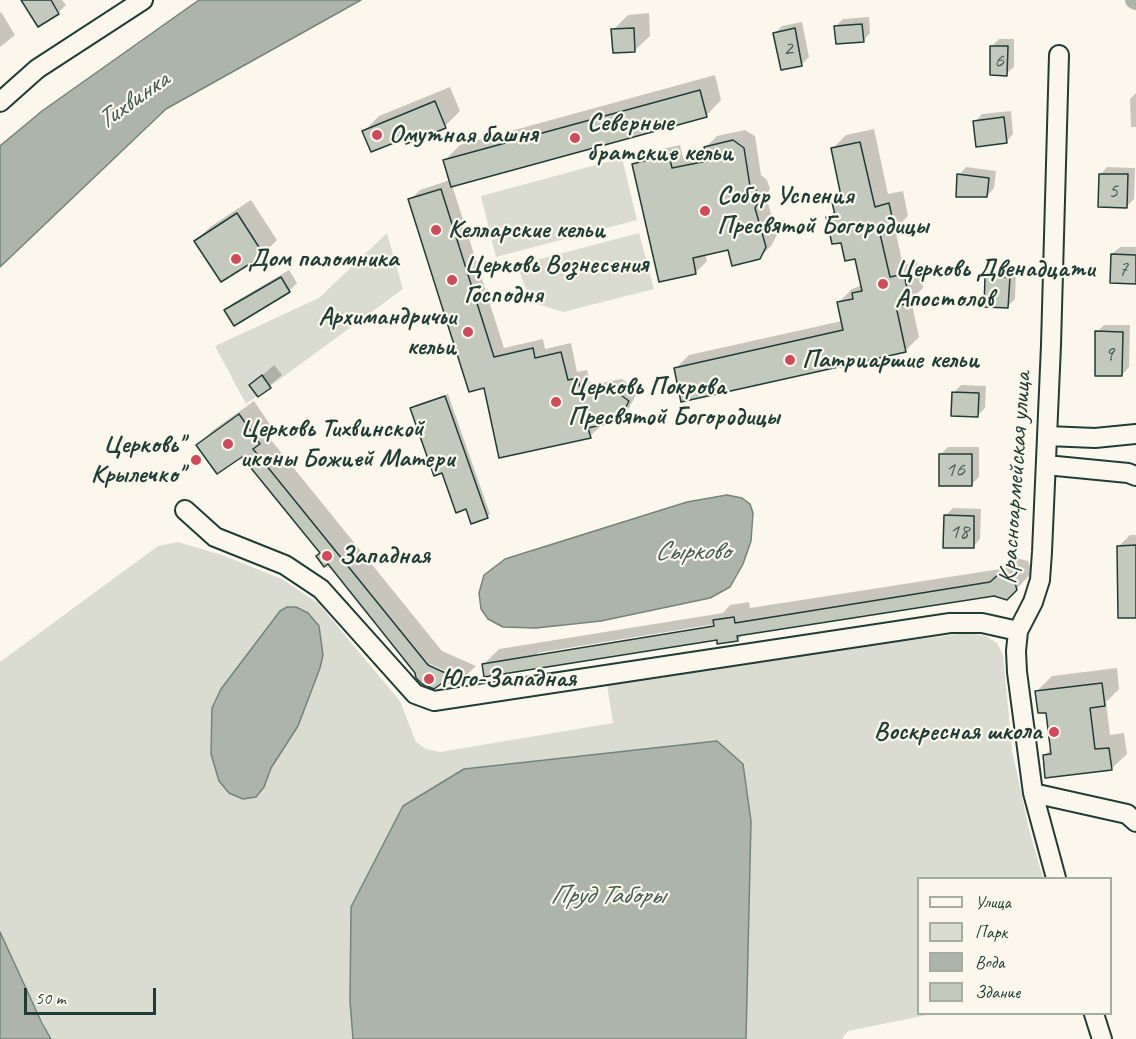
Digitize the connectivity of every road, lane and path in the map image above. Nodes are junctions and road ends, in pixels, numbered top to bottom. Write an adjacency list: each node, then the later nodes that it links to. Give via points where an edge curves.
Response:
1 (143, 0): 3 (street, via 37,69)
2 (1059, 55): 5 (street, Красноармейская улица)
3 (0, 102)
4 (1136, 434): 5 (street, via 1095,438)
5 (1047, 436): 6 (street, Красноармейская улица)
6 (1046, 465): 7 (street); 9 (street, Красноармейская улица, via 1040,580)
7 (1136, 476)
8 (185, 510): 9 (street, via 215,537 285,565 321,589 415,694 434,701 950,623 982,623)
9 (1018, 631): 10 (street, Красноармейская улица, via 1017,672)
10 (1033, 793): 11 (street, via 1127,814); 12 (street, Красноармейская улица)
11 (1136, 822)
12 (1055, 877)
13 (1094, 1015): 14 (street)
14 (1102, 1039)

